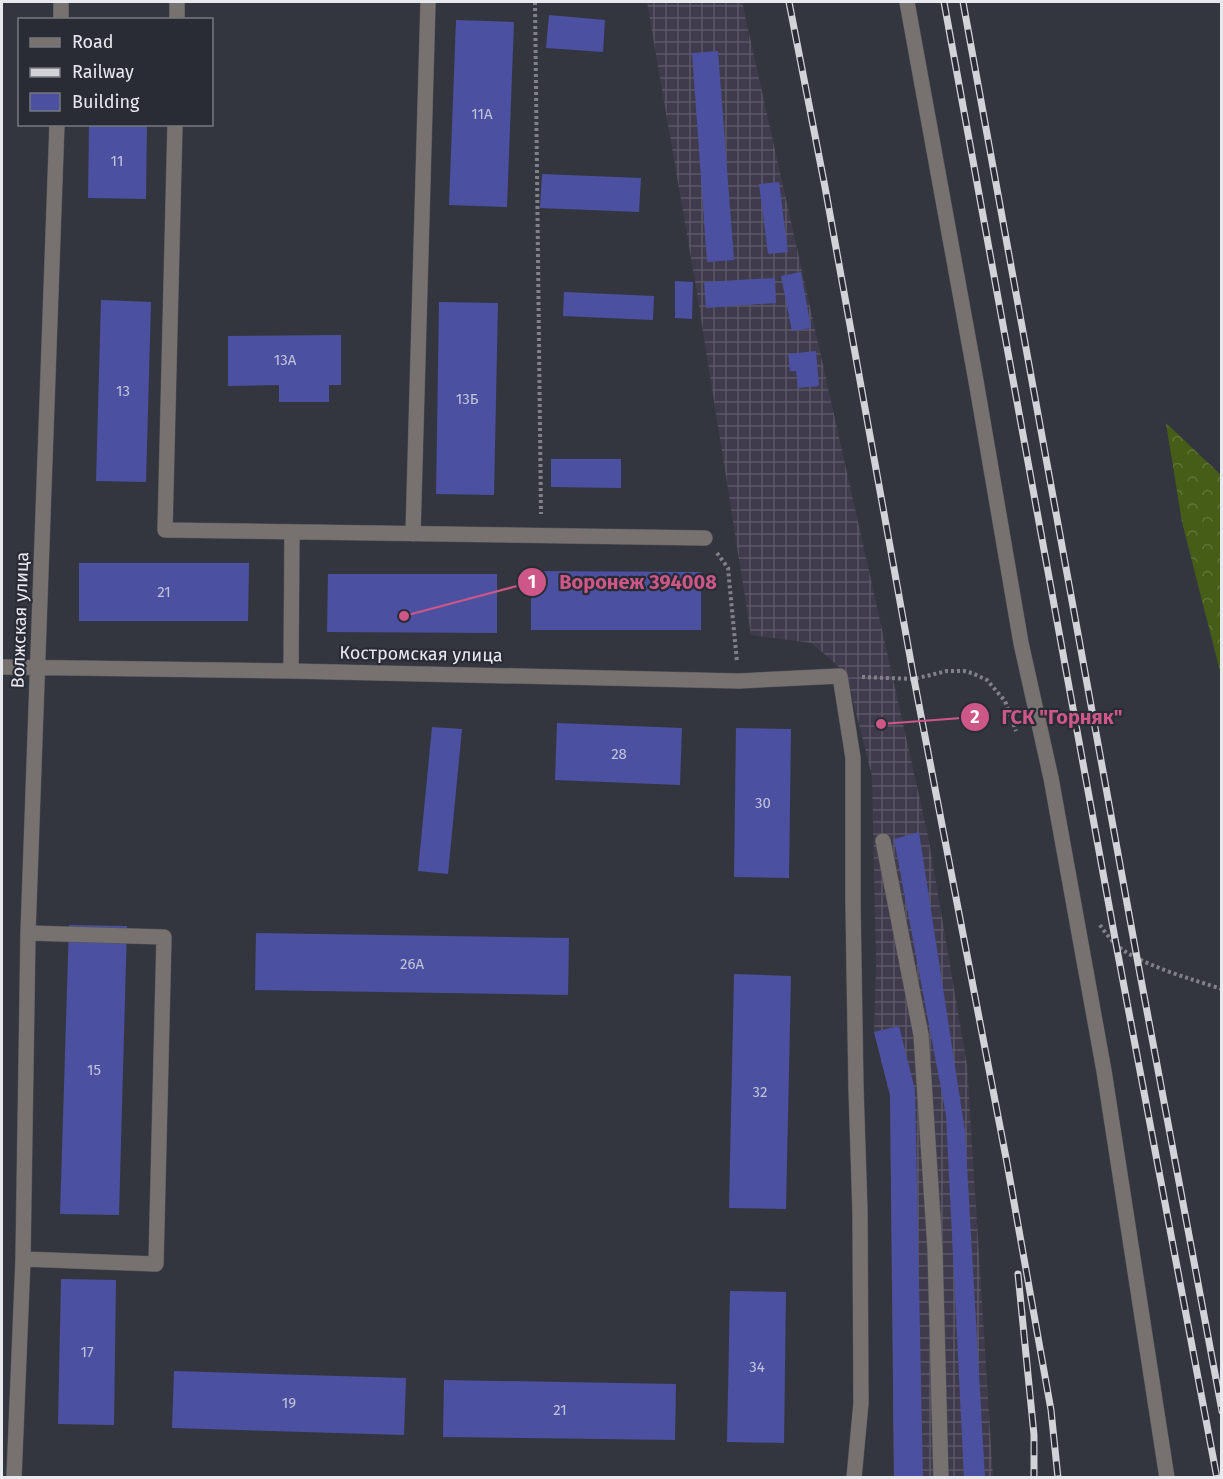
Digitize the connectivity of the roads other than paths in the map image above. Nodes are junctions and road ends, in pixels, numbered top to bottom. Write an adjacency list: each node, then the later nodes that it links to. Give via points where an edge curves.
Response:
1 (61, 2): 5 (street)
2 (177, 2): 6 (street)
3 (428, 2): 10 (street)
4 (907, 2): 21 (street, via 1022,643 1051,778 1104,1071)
5 (61, 18)
6 (177, 18)
7 (57, 126): 13 (street, Волжская улица)
8 (175, 126): 9 (street, via 165,530)
9 (292, 532): 10 (street); 14 (street)
10 (413, 534): 11 (street)
11 (705, 538)
12 (2, 667): 13 (street, Костромская улица)
13 (38, 668): 14 (street, Костромская улица); 16 (street, Волжская улица)
14 (291, 671): 19 (street, Костромская улица, via 739,681 840,676 853,758 861,1355)
15 (883, 841): 20 (street, via 921,1035 935,1249)
16 (28, 933): 17 (street, Волжская улица); 17 (street, via 164,937 164,948 156,1264)
17 (23, 1259): 18 (street, Волжская улица)
18 (14, 1478)
19 (854, 1478)
20 (941, 1478)
21 (1167, 1478)

